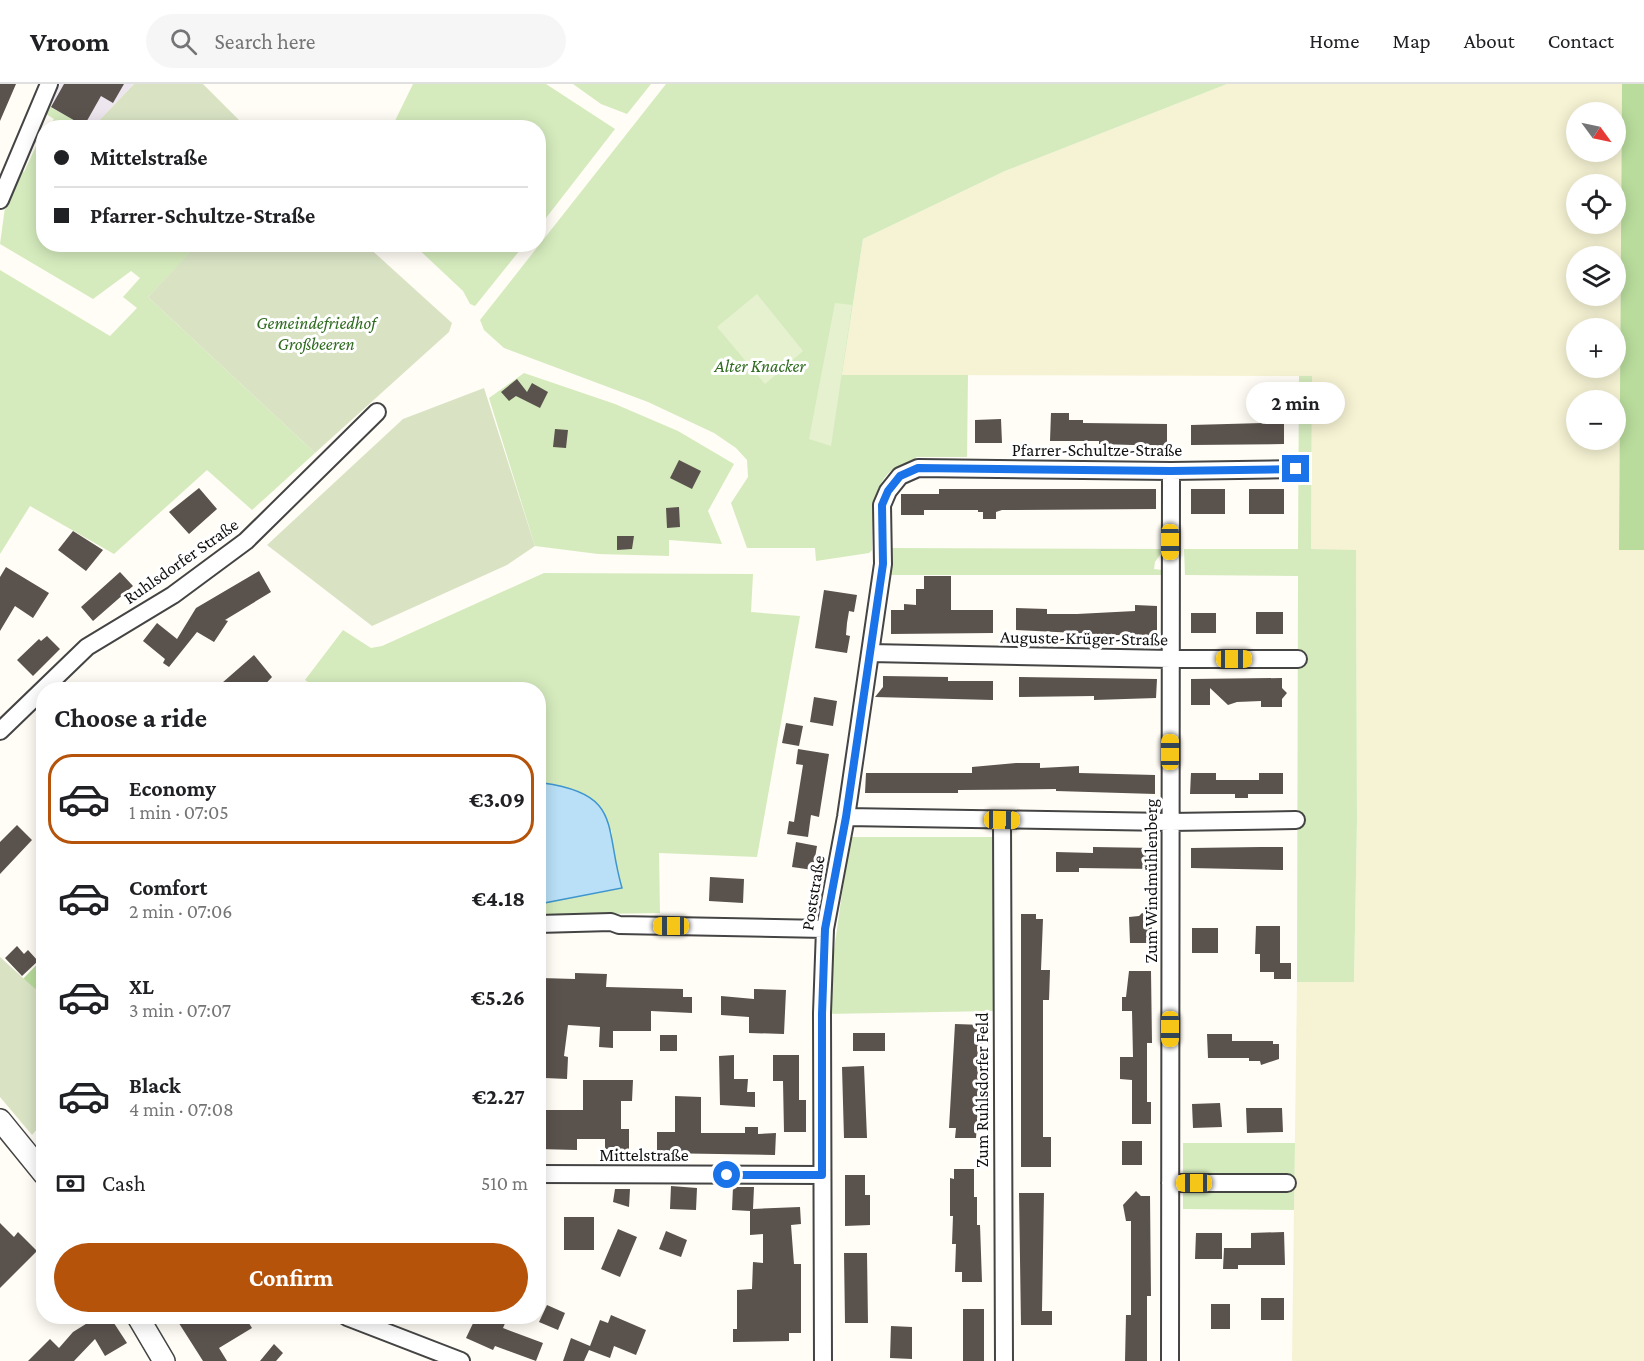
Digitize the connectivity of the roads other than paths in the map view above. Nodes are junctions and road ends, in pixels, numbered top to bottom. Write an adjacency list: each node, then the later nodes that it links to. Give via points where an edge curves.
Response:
1 (49, 84): 2 (street)
2 (0, 200)
3 (376, 412): 10 (street, Ruhlsdorfer Straße, via 246,541 173,595 87,647)
4 (1296, 469): 5 (street, Pfarrer-Schultze-Straße)
5 (1171, 471): 6 (street, Pfarrer-Schultze-Straße, via 918,468); 8 (street, Zum Windmühlenberg)
6 (900, 476): 7 (street, Poststraße, via 882,505 883,564)
7 (870, 653): 8 (street, Auguste-Krüger-Straße); 13 (street, Poststraße)
8 (1171, 659): 9 (street, Auguste-Krüger-Straße); 16 (street, Zum Windmühlenberg)
9 (1298, 659)
10 (51, 682)
11 (36, 696): 12 (street, Ruhlsdorfer Straße)
12 (0, 731)
13 (846, 817): 14 (street); 18 (street, Poststraße)
14 (1002, 820): 16 (street); 30 (street, Zum Ruhlsdorfer Feld)
15 (1296, 820): 16 (street)
16 (1170, 822): 23 (street, Zum Windmühlenberg)
17 (546, 924): 18 (street)
18 (825, 929): 22 (street, Poststraße)
19 (0, 1120): 20 (street)
20 (36, 1164)
21 (546, 1174): 22 (street, Mittelstraße)
22 (822, 1175): 29 (street, Poststraße)
23 (1170, 1183): 24 (street); 31 (street, Zum Windmühlenberg)
24 (1287, 1183)
25 (142, 1324): 27 (street)
26 (387, 1324): 28 (street)
27 (165, 1361)
28 (461, 1361)
29 (823, 1361)
30 (1004, 1361)
31 (1170, 1361)

